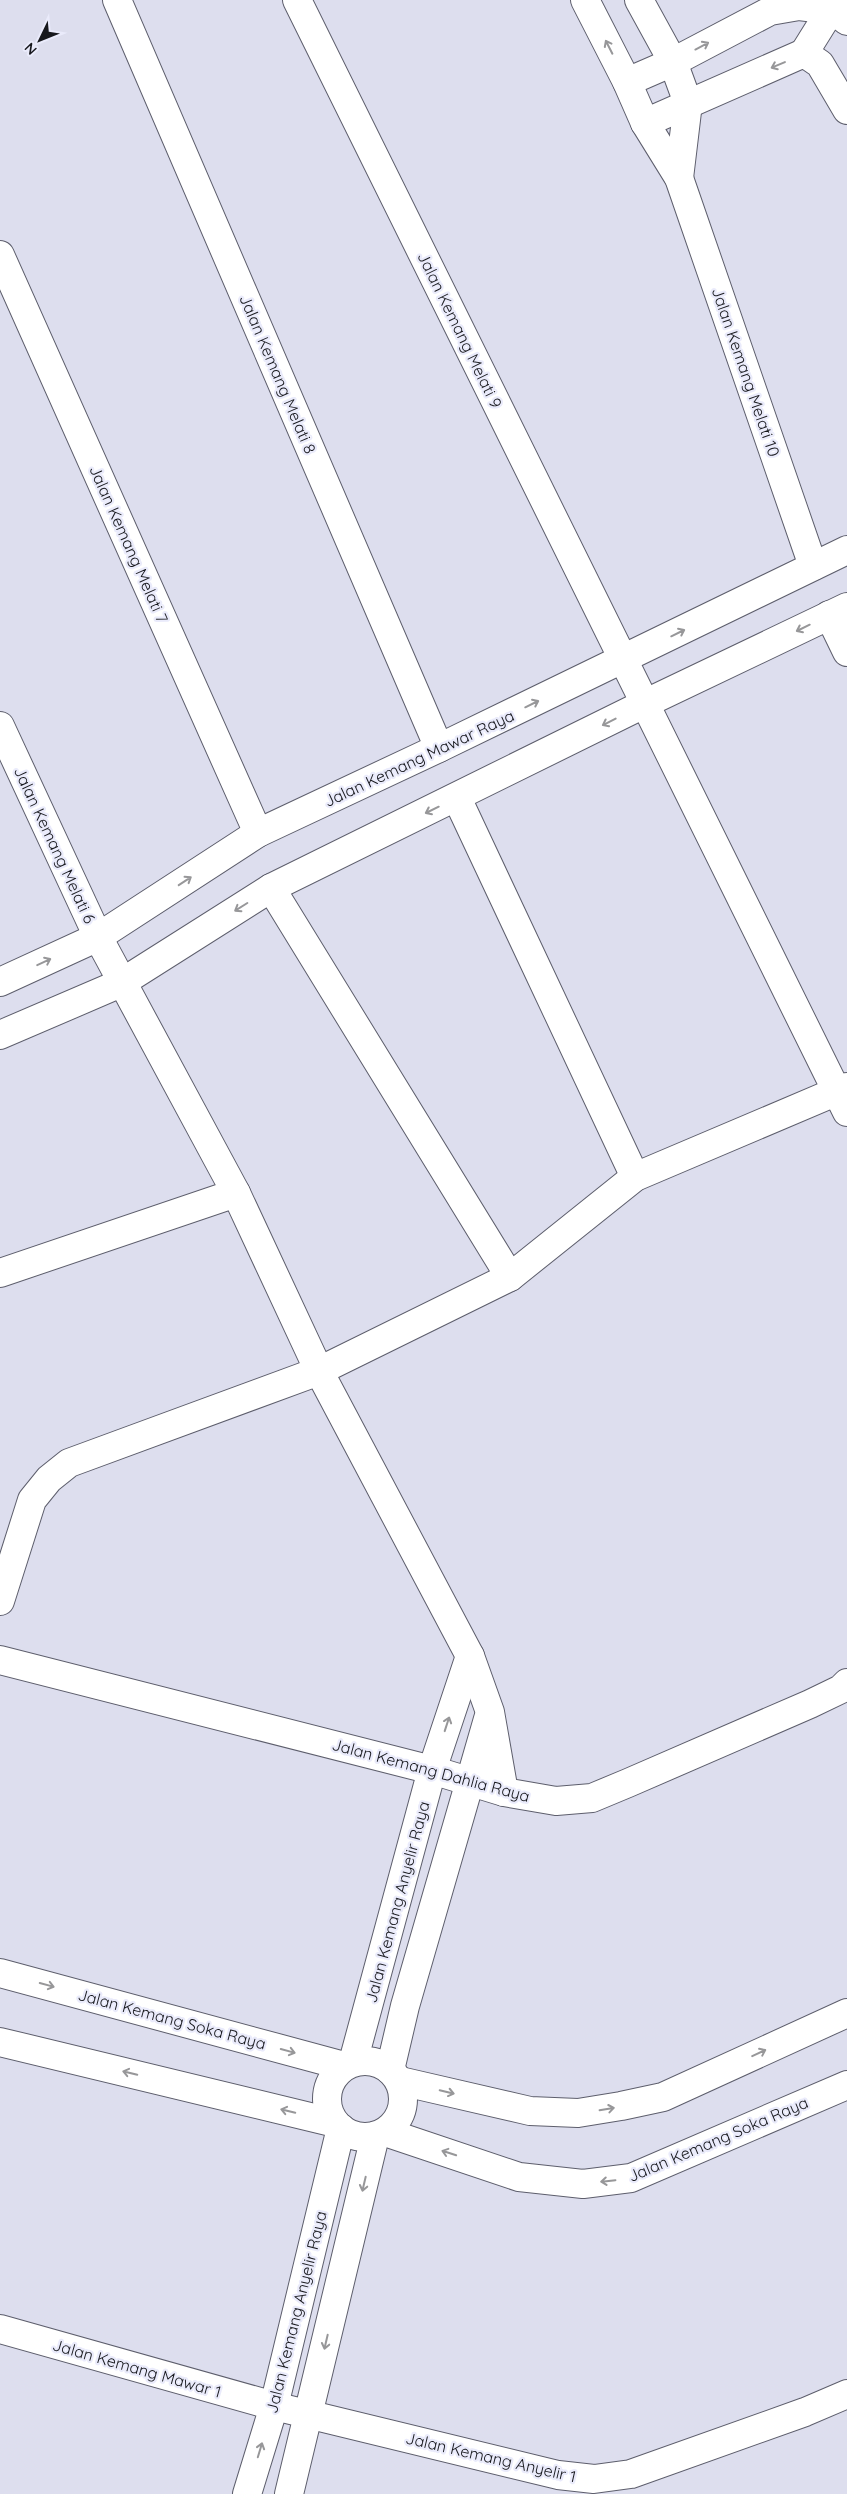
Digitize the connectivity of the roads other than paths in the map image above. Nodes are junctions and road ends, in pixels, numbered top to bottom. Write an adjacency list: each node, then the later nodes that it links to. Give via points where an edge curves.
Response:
1 (117, 0): 21 (street, Jalan Kemang Melati 8)
2 (297, 0): 18 (street, Jalan Kemang Melati 9)
3 (585, 0): 8 (street, Jalan Kemang Melati 10, one-way to 3)
4 (639, 0): 7 (street, Jalan Kemang Melati 10)
5 (839, 10): 6 (street); 7 (street, one-way to 5, via 770,11 799,6)
6 (804, 53): 9 (street, one-way to 9); 10 (street, via 820,64)
7 (672, 62): 8 (street); 9 (street, Jalan Kemang Melati 10)
8 (627, 82): 11 (street, Jalan Kemang Melati 10)
9 (688, 103): 11 (street); 12 (street, Jalan Kemang Melati 10)
10 (847, 110)
11 (645, 123): 12 (street, Jalan Kemang Melati 10)
12 (679, 178): 15 (street, Jalan Kemang Melati 10)
13 (0, 255): 23 (street, Jalan Kemang Melati 7)
14 (847, 550): 15 (street, Jalan Kemang Mawar Raya)
15 (813, 566): 18 (street, Jalan Kemang Mawar Raya, one-way to 15)
16 (838, 611): 17 (street); 19 (street, one-way to 19)
17 (847, 652)
18 (623, 660): 19 (street, Jalan Kemang Melati 9); 21 (street, Jalan Kemang Mawar Raya, one-way to 18)
19 (644, 704): 22 (street, one-way to 22); 29 (street, Jalan Kemang Melati 9)
20 (0, 726): 25 (street, Jalan Kemang Melati 6)
21 (440, 748): 23 (street, Jalan Kemang Mawar Raya)
22 (457, 798): 24 (street, one-way to 24); 30 (street)
23 (258, 833): 25 (street, Jalan Kemang Mawar Raya, one-way to 23)
24 (271, 888): 27 (street, one-way to 27); 33 (street)
25 (98, 937): 26 (street, Jalan Kemang Mawar Raya, one-way to 25); 27 (street, Jalan Kemang Melati 6)
26 (0, 982)
27 (121, 983): 28 (street); 31 (street, Jalan Kemang Melati 6)
28 (0, 1035)
29 (844, 1097): 30 (street)
30 (635, 1178): 33 (street)
31 (236, 1193): 32 (street); 34 (street, Jalan Kemang Melati 6)
32 (0, 1273)
33 (510, 1278): 34 (street)
34 (319, 1371): 35 (street, via 69,1463 49,1479 32,1500); 36 (street, Jalan Kemang Melati 6)
35 (0, 1601)
36 (470, 1656): 39 (street, Jalan Kemang Melati 6); 40 (street, Jalan Kemang Anyelir Raya, one-way to 36)
37 (0, 1660): 40 (street, Jalan Kemang Dahlia Raya)
38 (847, 1683): 42 (street, Jalan Kemang Dahlia Raya, via 810,1704 592,1798 556,1801)
39 (490, 1712): 41 (street); 42 (street, Jalan Kemang Melati 6)
40 (432, 1770): 41 (street, Jalan Kemang Dahlia Raya); 46 (street, Jalan Kemang Anyelir Raya)
41 (470, 1780): 42 (street, Jalan Kemang Dahlia Raya); 47 (street, via 405,2006)
42 (504, 1792)
43 (0, 1973): 46 (street, Jalan Kemang Soka Raya, one-way to 46)
44 (847, 2013): 47 (street, one-way to 44, via 530,2111 586,2112 663,2097)
45 (0, 2042): 49 (street, one-way to 45)
46 (349, 2064): 47 (street, via 367,2060 379,2063); 49 (street, via 328,2086 326,2099 329,2111)
47 (395, 2076): 50 (street, via 404,2096 402,2110 396,2123)
48 (847, 2085): 50 (street, Jalan Kemang Soka Raya, one-way to 50, via 631,2178 583,2184 519,2176)
49 (338, 2126): 50 (street, via 350,2135); 53 (street, Jalan Kemang Anyelir Raya)
50 (380, 2134): 54 (street, one-way to 54)
51 (0, 2329): 53 (street, Jalan Kemang Mawar 1)
52 (847, 2394): 54 (street, Jalan Kemang Anyelir 1, via 631,2474 594,2478 558,2475)
53 (274, 2406): 54 (street, Jalan Kemang Anyelir 1); 55 (street, Jalan Kemang Anyelir Raya, one-way to 53)
54 (310, 2414): 56 (street)
55 (247, 2494)
56 (289, 2494)

